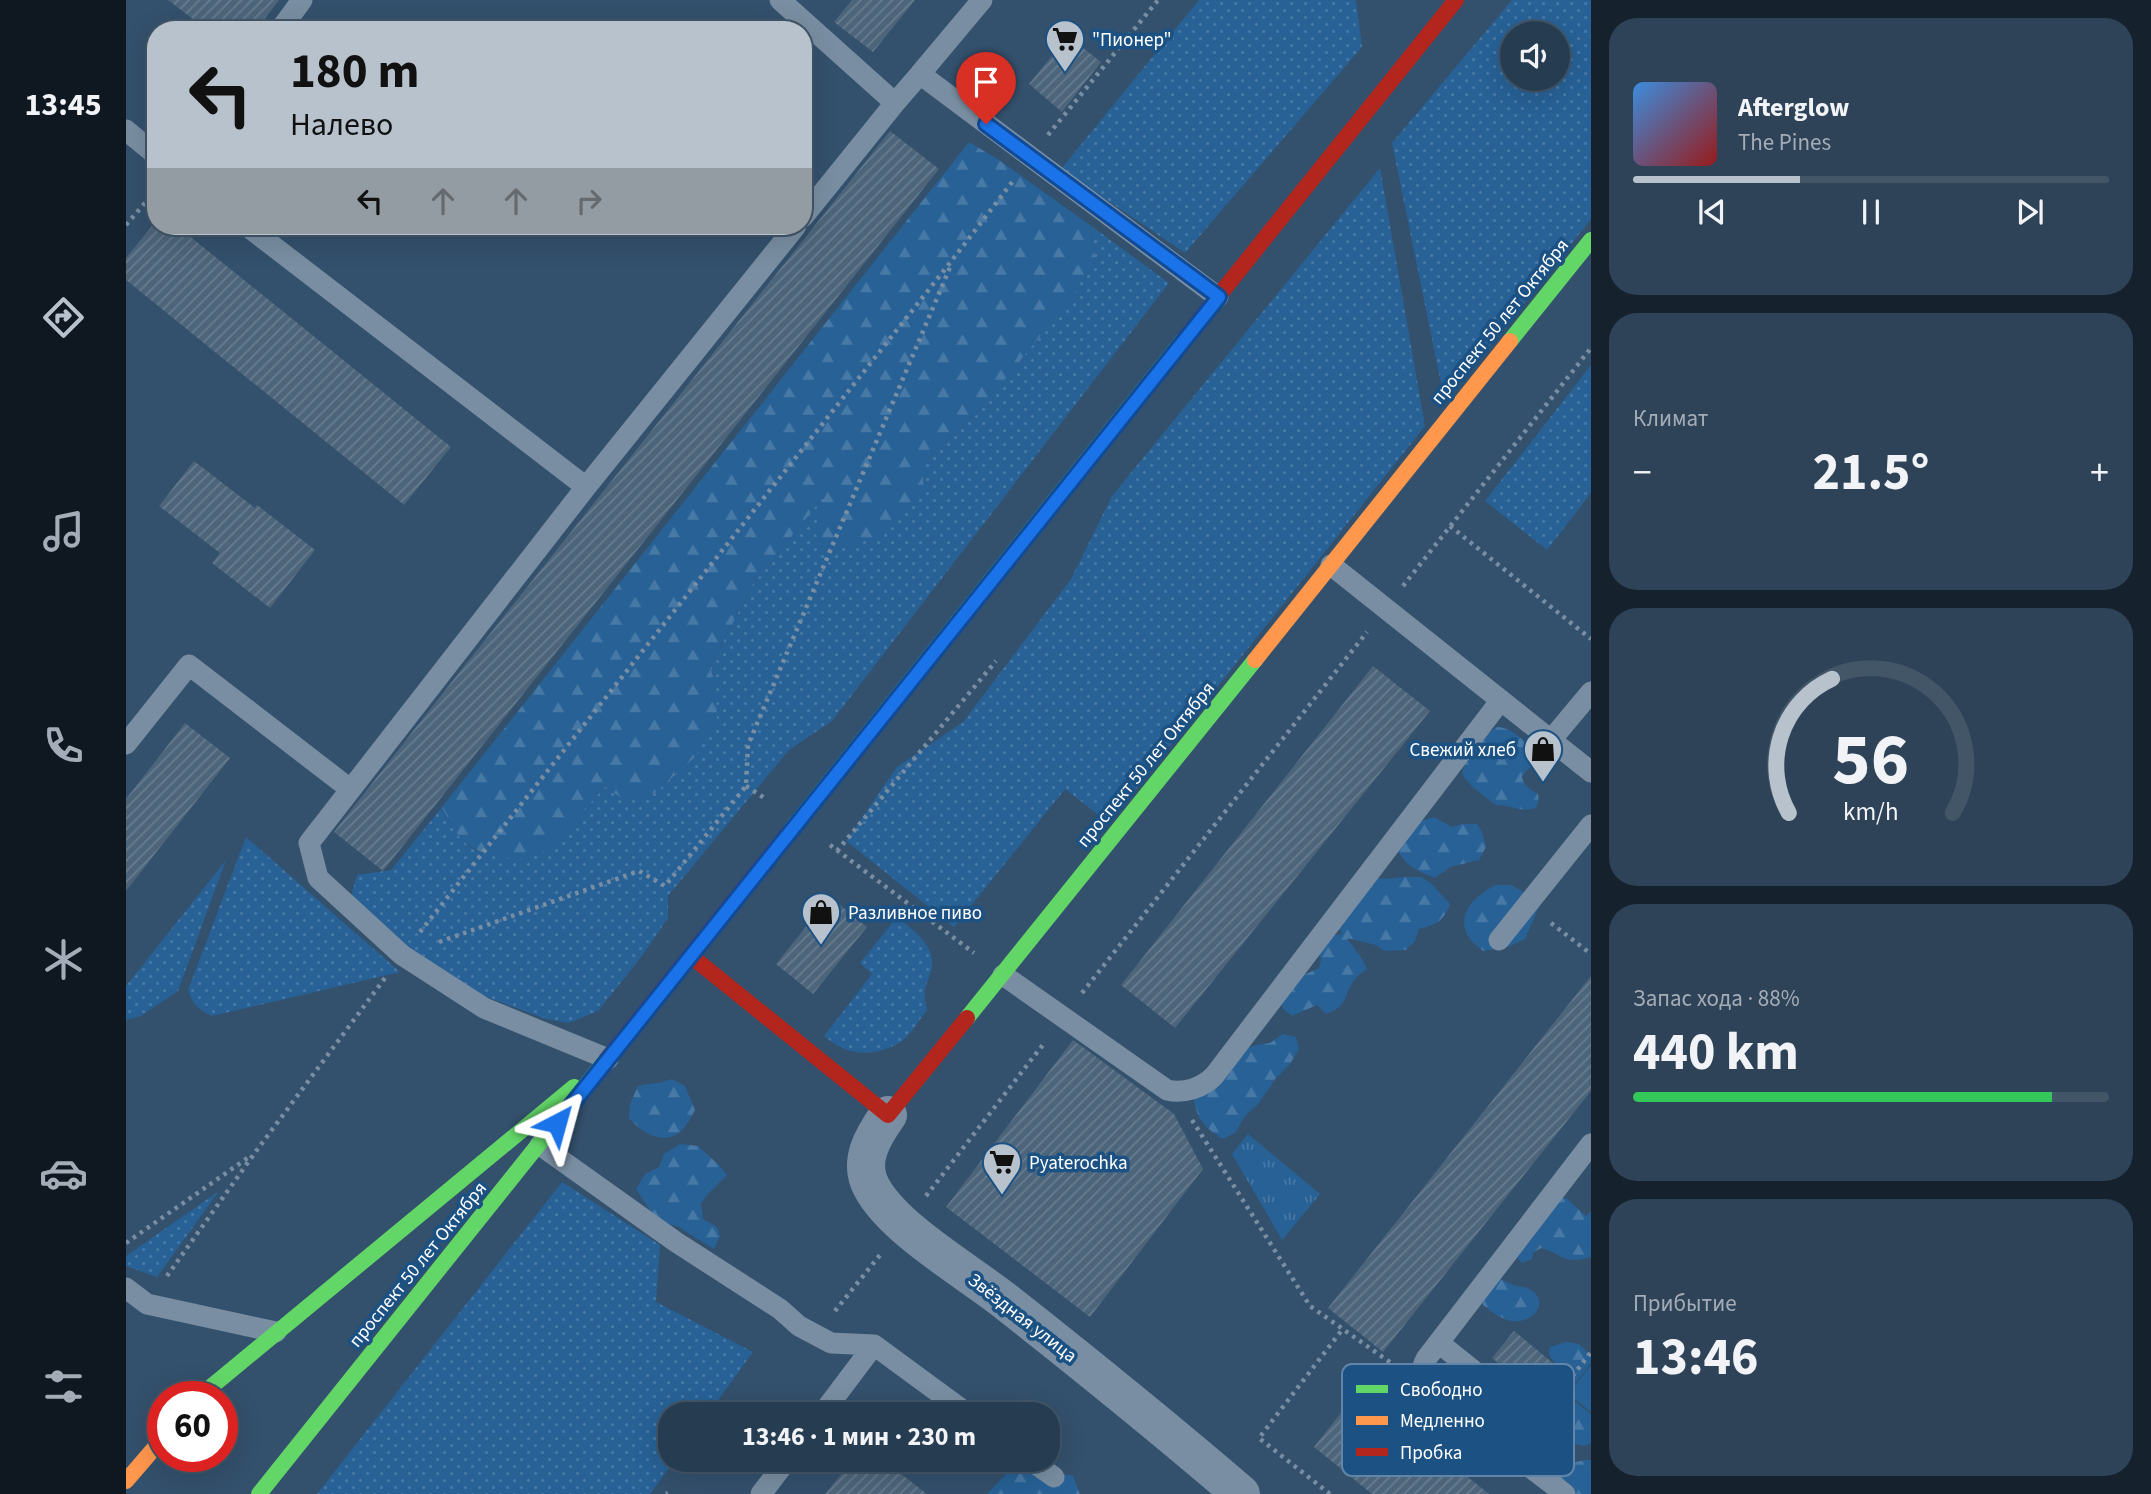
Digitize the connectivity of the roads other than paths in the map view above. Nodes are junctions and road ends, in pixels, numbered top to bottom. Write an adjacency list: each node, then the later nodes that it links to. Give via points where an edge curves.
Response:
1 (302, 0): 5 (lane)
2 (780, 0): 6 (lane)
3 (982, 0): 8 (lane)
4 (1456, 0): 16 (street, проспект 50 лет Октября)
5 (287, 21)
6 (803, 21)
7 (812, 29): 9 (lane)
8 (920, 74): 9 (lane); 16 (lane)
9 (895, 103): 12 (lane)
10 (126, 130): 11 (lane)
11 (147, 148)
12 (812, 206)
13 (259, 235): 17 (lane)
14 (789, 235): 17 (lane)
15 (1591, 240): 18 (street, проспект 50 лет Октября)
16 (1219, 297): 27 (street, проспект 50 лет Октября)
17 (586, 487): 24 (lane)
18 (1331, 565): 20 (lane); 28 (street, проспект 50 лет Октября)
19 (1591, 692): 21 (lane)
20 (1501, 700): 21 (lane); 28 (lane, via 1214,1076 1194,1088 1174,1092 1161,1087)
21 (1551, 740): 23 (lane)
22 (126, 744): 24 (lane, via 189,665)
23 (1591, 772)
24 (350, 789): 29 (lane, via 309,843 318,878 402,955 484,1008)
25 (1591, 825): 26 (lane)
26 (1499, 940)
27 (691, 957): 29 (street, проспект 50 лет Октября); 30 (street)
28 (1003, 975): 30 (street, проспект 50 лет Октября)
29 (608, 1059): 32 (street, проспект 50 лет Октября); 34 (street, проспект 50 лет Октября)
30 (888, 1115): 50 (street, Звёздная улица, via 867,1154 866,1174 881,1201 904,1225 1005,1301)
31 (1591, 1144): 35 (lane)
32 (540, 1145): 36 (lane, via 676,1242 780,1308 799,1326 831,1343); 48 (street, проспект 50 лет Октября)
33 (126, 1289): 34 (lane, via 147,1304)
34 (276, 1332): 39 (street, проспект 50 лет Октября)
35 (1439, 1343): 37 (lane); 38 (lane)
36 (874, 1345): 40 (lane); 41 (lane)
37 (1425, 1364)
38 (1465, 1364)
39 (218, 1381)
40 (831, 1402)
41 (952, 1402)
42 (147, 1457): 47 (street)
43 (778, 1472): 49 (lane)
44 (1047, 1472): 46 (lane)
45 (1543, 1476): 51 (lane)
46 (1054, 1477)
47 (126, 1481)
48 (259, 1494)
49 (761, 1494)
50 (1241, 1494)
51 (1565, 1494)

